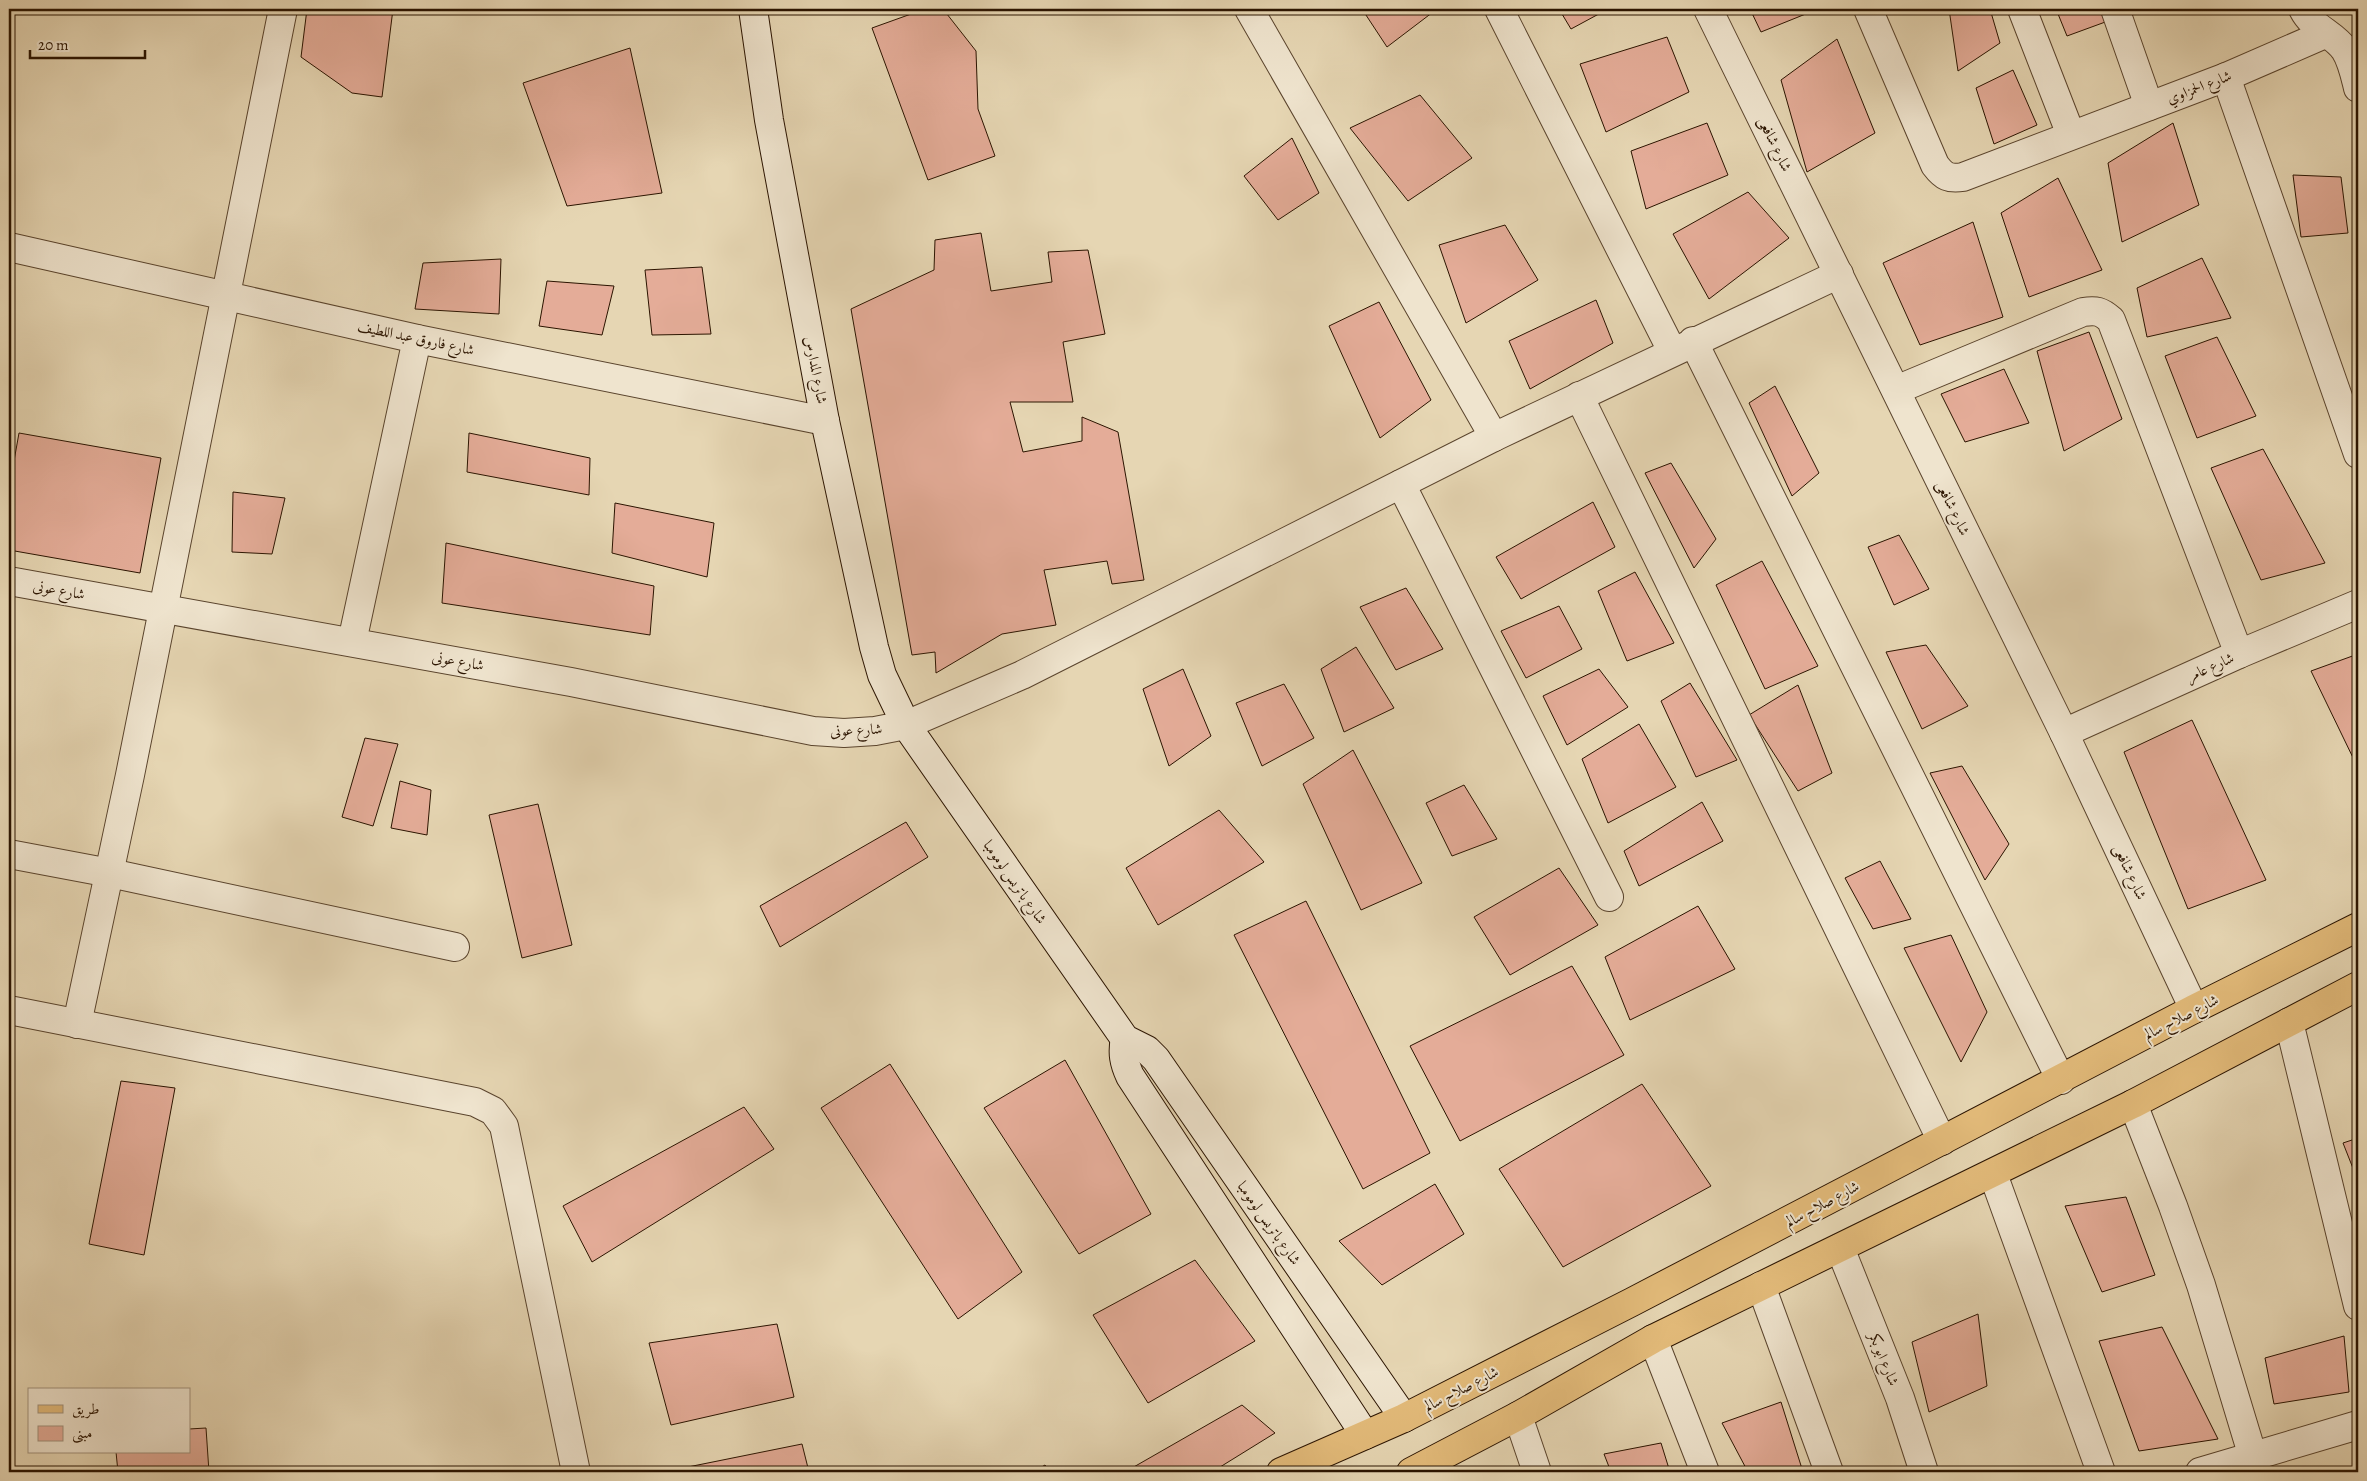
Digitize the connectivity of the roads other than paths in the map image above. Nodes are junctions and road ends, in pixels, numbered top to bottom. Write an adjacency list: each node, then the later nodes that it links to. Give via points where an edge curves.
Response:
1 (283, 9): 17 (street)
2 (754, 9): 22 (street, شارع المدارس, via 769,120)
3 (1249, 9): 23 (street)
4 (1499, 9): 19 (street)
5 (1708, 9): 16 (street, شارع شافعى)
6 (1868, 9): 14 (street, شارع الحمزاوي, via 1942,175 1951,179 1963,178)
7 (2022, 9): 14 (street)
8 (2115, 9): 13 (street)
9 (2304, 9): 10 (street, via 2315,27)
10 (2325, 34): 11 (street, شارع الحمزاوي); 12 (street, via 2345,51)
11 (2226, 77): 13 (street, شارع الحمزاوي); 24 (street)
12 (2358, 88)
13 (2149, 106): 14 (street, شارع الحمزاوي)
14 (2071, 135)
15 (9, 247): 17 (street, شارع فاروق عبد اللطيف)
16 (1839, 274): 19 (street, شارع عونى); 20 (street, شارع شافعى)
17 (226, 295): 18 (street, شارع فاروق عبد اللطيف); 28 (street)
18 (417, 339): 22 (street, شارع فاروق عبد اللطيف); 29 (street)
19 (1682, 346): 21 (street, شارع عونى); 44 (street)
20 (1896, 390): 30 (street, via 2083,312 2103,312 2110,320); 32 (street, شارع شافعى)
21 (1579, 396): 23 (street, شارع عونى); 46 (street)
22 (826, 421): 31 (street, شارع المدارس, via 874,647 893,701)
23 (1494, 437): 25 (street, شارع عونى)
24 (2358, 454)
25 (1402, 484): 31 (street, شارع عونى, via 1022,675); 35 (street)
26 (9, 581): 28 (street, شارع عونى)
27 (2358, 604): 30 (street, شارع عامر)
28 (163, 608): 29 (street, شارع عونى); 34 (street)
29 (352, 642): 31 (street, شارع عونى, via 813,731 844,733)
30 (2239, 654): 32 (street, شارع عامر)
31 (906, 725): 43 (street, شارع باتريس لومومبا)
32 (2064, 733): 39 (street, شارع شافعى)
33 (9, 854): 34 (street)
34 (110, 873): 37 (street); 42 (street)
35 (1609, 898)
36 (2358, 928): 39 (main road, شارع صلاح سالم)
37 (455, 947)
38 (2358, 986): 41 (main road)
39 (2194, 1009): 44 (main road, شارع صلاح سالم)
40 (9, 1010): 42 (street)
41 (2289, 1022): 45 (main road); 50 (street)
42 (77, 1024): 57 (street, via 475,1102 493,1111 504,1126)
43 (1125, 1039): 53 (street, شارع باتريس لومومبا, via 1156,1058); 55 (street, via 1122,1051 1130,1076)
44 (2061, 1080): 46 (main road, شارع صلاح سالم)
45 (2133, 1104): 47 (main road); 56 (street, via 2200,1285)
46 (1942, 1141): 53 (main road, شارع صلاح سالم)
47 (1992, 1174): 48 (main road); 64 (street)
48 (1840, 1248): 49 (main road); 63 (street, شارع ابو بكر, via 1900,1398)
49 (1761, 1286): 51 (main road); 62 (street)
50 (2358, 1306)
51 (1653, 1339): 52 (main road); 61 (street)
52 (1518, 1416): 59 (main road); 60 (street)
53 (1404, 1418): 55 (main road, شارع صلاح سالم)
54 (2358, 1425): 56 (street)
55 (1365, 1435): 58 (main road, شارع صلاح سالم)
56 (2253, 1457): 65 (street)
57 (576, 1472)
58 (1281, 1472)
59 (1411, 1472)
60 (1538, 1472)
61 (1705, 1472)
62 (1829, 1472)
63 (1924, 1472)
64 (2101, 1472)
65 (2200, 1472)

